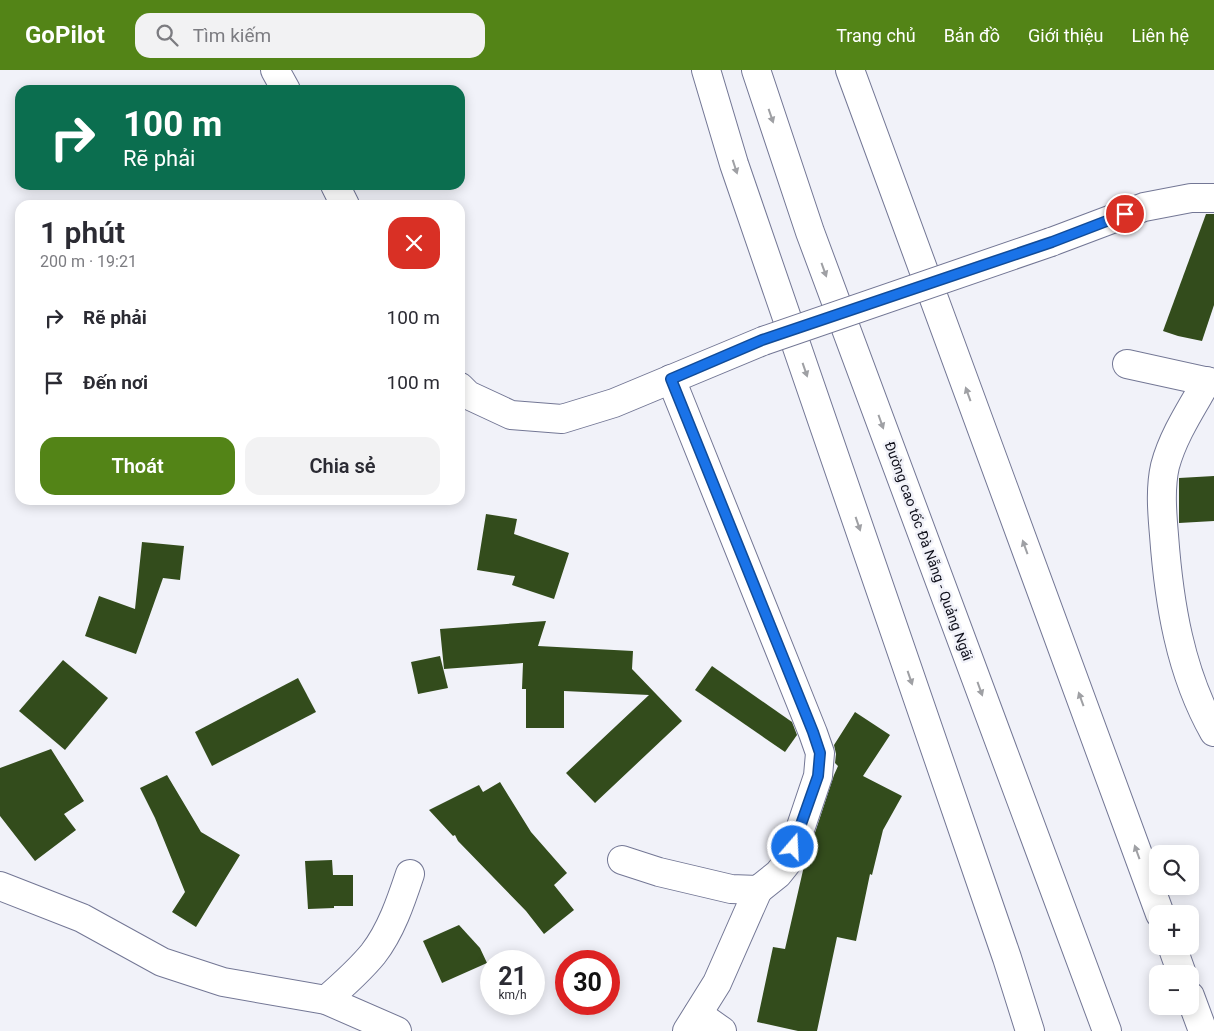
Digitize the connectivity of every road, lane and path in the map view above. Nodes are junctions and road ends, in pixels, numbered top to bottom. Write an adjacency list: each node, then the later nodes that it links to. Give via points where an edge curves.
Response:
1 (275, 70): 5 (main road)
2 (706, 70): 22 (main road, one-way to 22, via 734,164)
3 (756, 70): 23 (main road, Đường cao tốc Đà Nẵng - Quảng Ngãi, one-way to 23, via 810,232)
4 (850, 70): 16 (main road, one-way to 4)
5 (283, 85)
6 (1214, 198): 8 (main road, bridge, via 1191,198 1144,206 1052,242 762,340)
7 (1127, 364): 9 (main road)
8 (671, 379): 10 (main road, via 614,403 562,419 512,415); 15 (main road, via 820,753 818,776 790,858 778,874)
9 (1210, 382): 11 (main road, via 1173,440 1164,468 1162,501 1172,613 1201,710)
10 (465, 392)
11 (1214, 732)
12 (622, 860): 15 (main road, via 731,889)
13 (410, 874): 17 (main road, via 400,904 374,953)
14 (0, 886): 17 (main road, via 82,918 162,962 223,982)
15 (758, 890): 19 (main road, via 717,983)
16 (1157, 905)
17 (326, 1000): 20 (main road)
18 (1197, 1015): 24 (main road)
19 (692, 1022): 21 (main road)
20 (397, 1031)
21 (722, 1031)
22 (1030, 1031)
23 (1107, 1031)
24 (1203, 1031)

